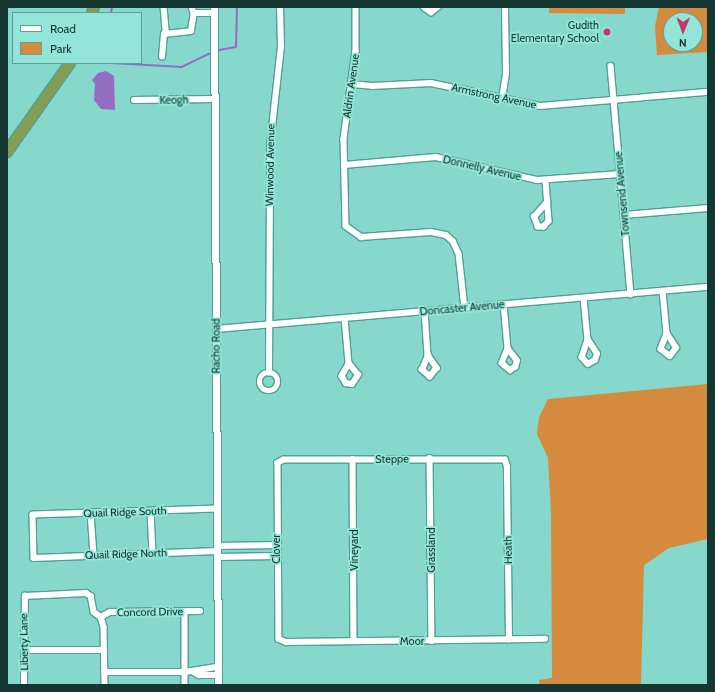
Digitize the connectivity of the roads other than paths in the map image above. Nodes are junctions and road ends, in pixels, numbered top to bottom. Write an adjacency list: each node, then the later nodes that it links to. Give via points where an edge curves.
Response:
1 (164, 7): 9 (street)
2 (280, 7): 34 (street, Winwood Avenue, via 281,47 270,146)
3 (356, 7): 13 (street, Aldrin Avenue, via 356,51)
4 (424, 7): 5 (street, via 431,12)
5 (438, 7)
6 (505, 7): 17 (street, via 506,73)
7 (193, 10): 8 (street); 9 (street, via 191,31)
8 (214, 10): 16 (street, Racho Road)
9 (166, 32): 10 (street)
10 (162, 57)
11 (69, 64): 19 (highway)
12 (610, 66): 15 (street, Townsend Avenue)
13 (352, 84): 17 (street, Armstrong Avenue, via 372,86 432,83); 20 (street, Aldrin Avenue, via 345,122)
14 (708, 92): 15 (street, Armstrong Avenue)
15 (614, 97): 17 (street, Armstrong Avenue, via 540,106); 21 (street, Townsend Avenue)
16 (214, 99): 18 (street, Keogh); 35 (street, Racho Road)
17 (502, 99)
18 (134, 100)
19 (7, 152)
20 (344, 165): 22 (street, Donnelly Avenue, via 436,157); 31 (street, Aldrin Avenue, via 344,219 348,231 361,238 431,232 446,235 453,241 460,254)
21 (620, 174): 22 (street, Donnelly Avenue); 25 (street, Townsend Avenue)
22 (546, 181): 23 (street)
23 (547, 202)
24 (708, 208): 25 (street)
25 (624, 215): 28 (street, Townsend Avenue)
26 (708, 287): 27 (street, Doncaster Avenue)
27 (664, 291): 28 (street, Doncaster Avenue); 36 (street)
28 (631, 294): 29 (street, Doncaster Avenue)
29 (584, 298): 30 (street, Doncaster Avenue); 37 (street)
30 (504, 304): 31 (street, Doncaster Avenue); 38 (street)
31 (465, 308): 32 (street, Doncaster Avenue)
32 (424, 311): 33 (street, Doncaster Avenue); 39 (street)
33 (345, 318): 34 (street, Doncaster Avenue); 40 (street)
34 (270, 324): 35 (street, Doncaster Avenue); 41 (street, Winwood Avenue)
35 (216, 329): 46 (street, Racho Road)
36 (667, 334)
37 (588, 340)
38 (508, 350)
39 (428, 355)
40 (349, 364)
41 (269, 373)
42 (430, 458): 43 (street, Steppe); 44 (street, Steppe); 62 (street, Grassland)
43 (353, 459): 45 (street, Steppe); 61 (street, Vineyard)
44 (505, 460): 60 (street, Heath, via 508,467)
45 (280, 461): 49 (street, Clover, via 276,468)
46 (217, 509): 47 (street, Quail Ridge South); 50 (street, Racho Road)
47 (151, 511): 48 (street, Quail Ridge South); 51 (street)
48 (92, 513): 52 (street); 54 (street, Quail Ridge South, via 33,515)
49 (276, 546): 50 (street); 53 (street, Clover)
50 (217, 551): 51 (street, Quail Ridge North); 53 (street); 65 (street, Racho Road)
51 (153, 553): 52 (street, Quail Ridge North)
52 (94, 555): 54 (street, Quail Ridge North)
53 (276, 556): 58 (street, Clover)
54 (34, 558)
55 (200, 611): 56 (street, Concord Drive)
56 (185, 612): 57 (street, Concord Drive, via 110,612); 67 (street)
57 (101, 617): 63 (street, Liberty Lane, via 94,612 91,596 86,593 30,593 23,600); 64 (street)
58 (279, 639): 61 (street, Moor, via 286,642)
59 (545, 639): 60 (street, Moor)
60 (509, 640): 62 (street, Moor)
61 (354, 641): 62 (street, Moor)
62 (432, 641)
63 (24, 650): 64 (street); 68 (street, Liberty Lane)
64 (104, 650): 66 (street)
65 (218, 671): 67 (street, via 198,675 192,671); 71 (street, Racho Road)
66 (104, 672): 67 (street); 69 (street)
67 (185, 672): 70 (street)
68 (24, 685)
69 (105, 685)
70 (185, 685)
71 (218, 685)

